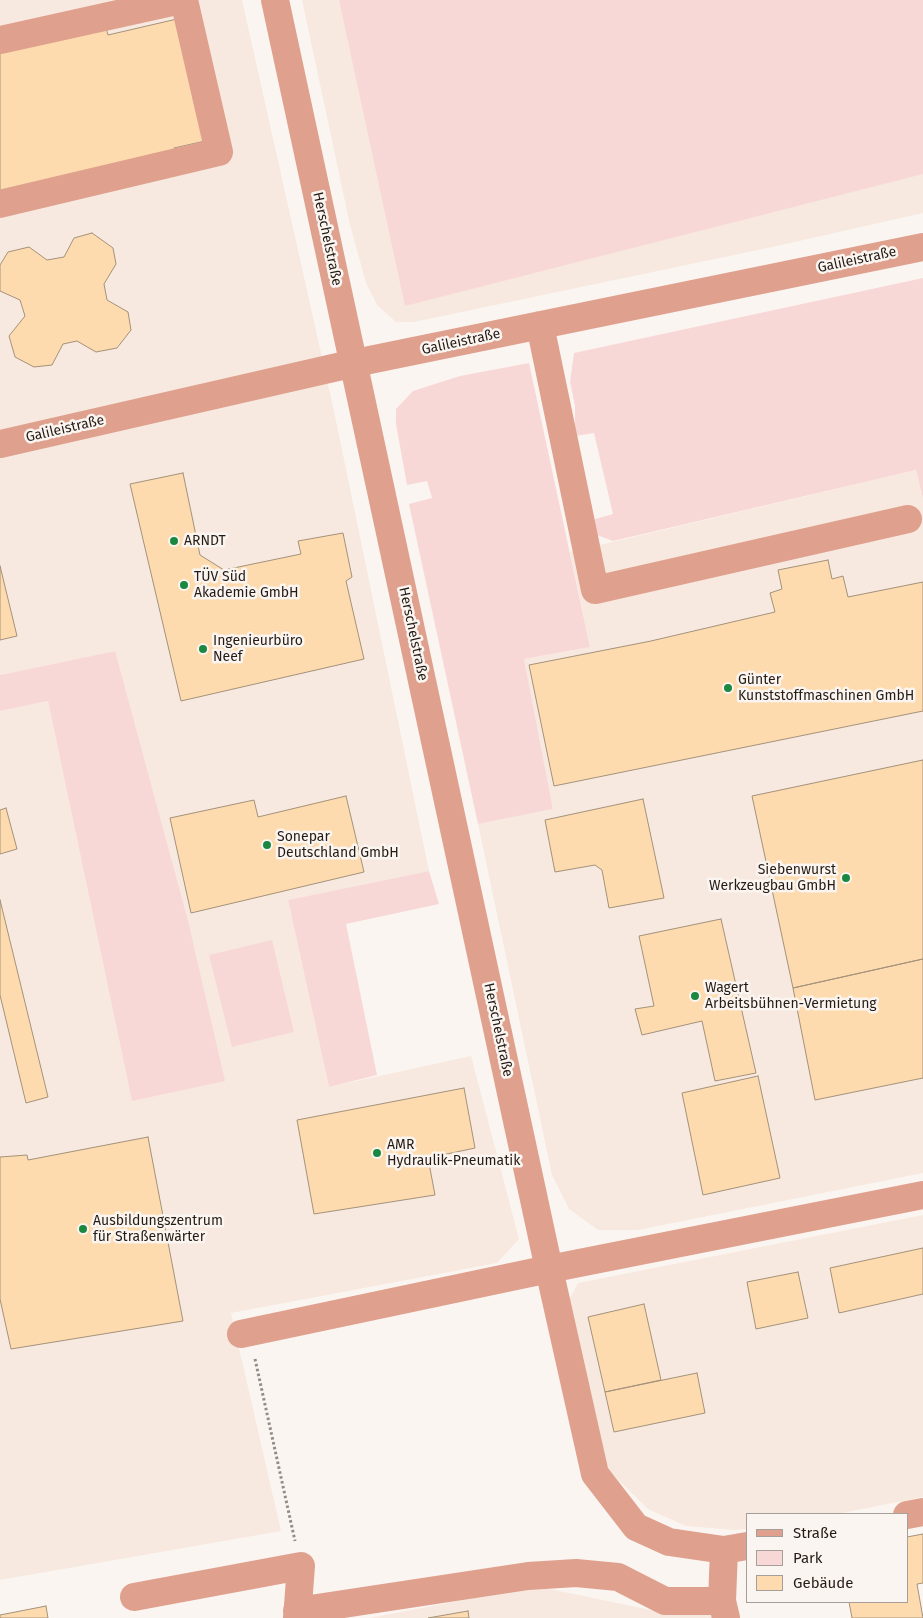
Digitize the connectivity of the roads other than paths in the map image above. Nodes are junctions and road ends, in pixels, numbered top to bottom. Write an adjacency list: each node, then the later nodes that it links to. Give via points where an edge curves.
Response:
1 (182, 0): 3 (street); 4 (street, via 219,152)
2 (275, 0): 7 (street, Herschelstraße)
3 (0, 40)
4 (0, 204)
5 (923, 247): 6 (street, Galileistraße)
6 (540, 326): 7 (street, Galileistraße); 9 (street, via 595,590)
7 (355, 363): 8 (street, Galileistraße); 11 (street, Herschelstraße)
8 (0, 444)
9 (908, 519)
10 (923, 1195): 11 (street)
11 (549, 1269): 12 (street); 15 (street, Herschelstraße, via 595,1474 636,1527 669,1542)
12 (245, 1333)
13 (923, 1512): 14 (street)
14 (908, 1515)
15 (735, 1548): 17 (street)
16 (134, 1597): 18 (street, via 301,1566)
17 (724, 1609): 18 (street, via 665,1601 618,1577 576,1573 528,1576)
18 (297, 1615)

